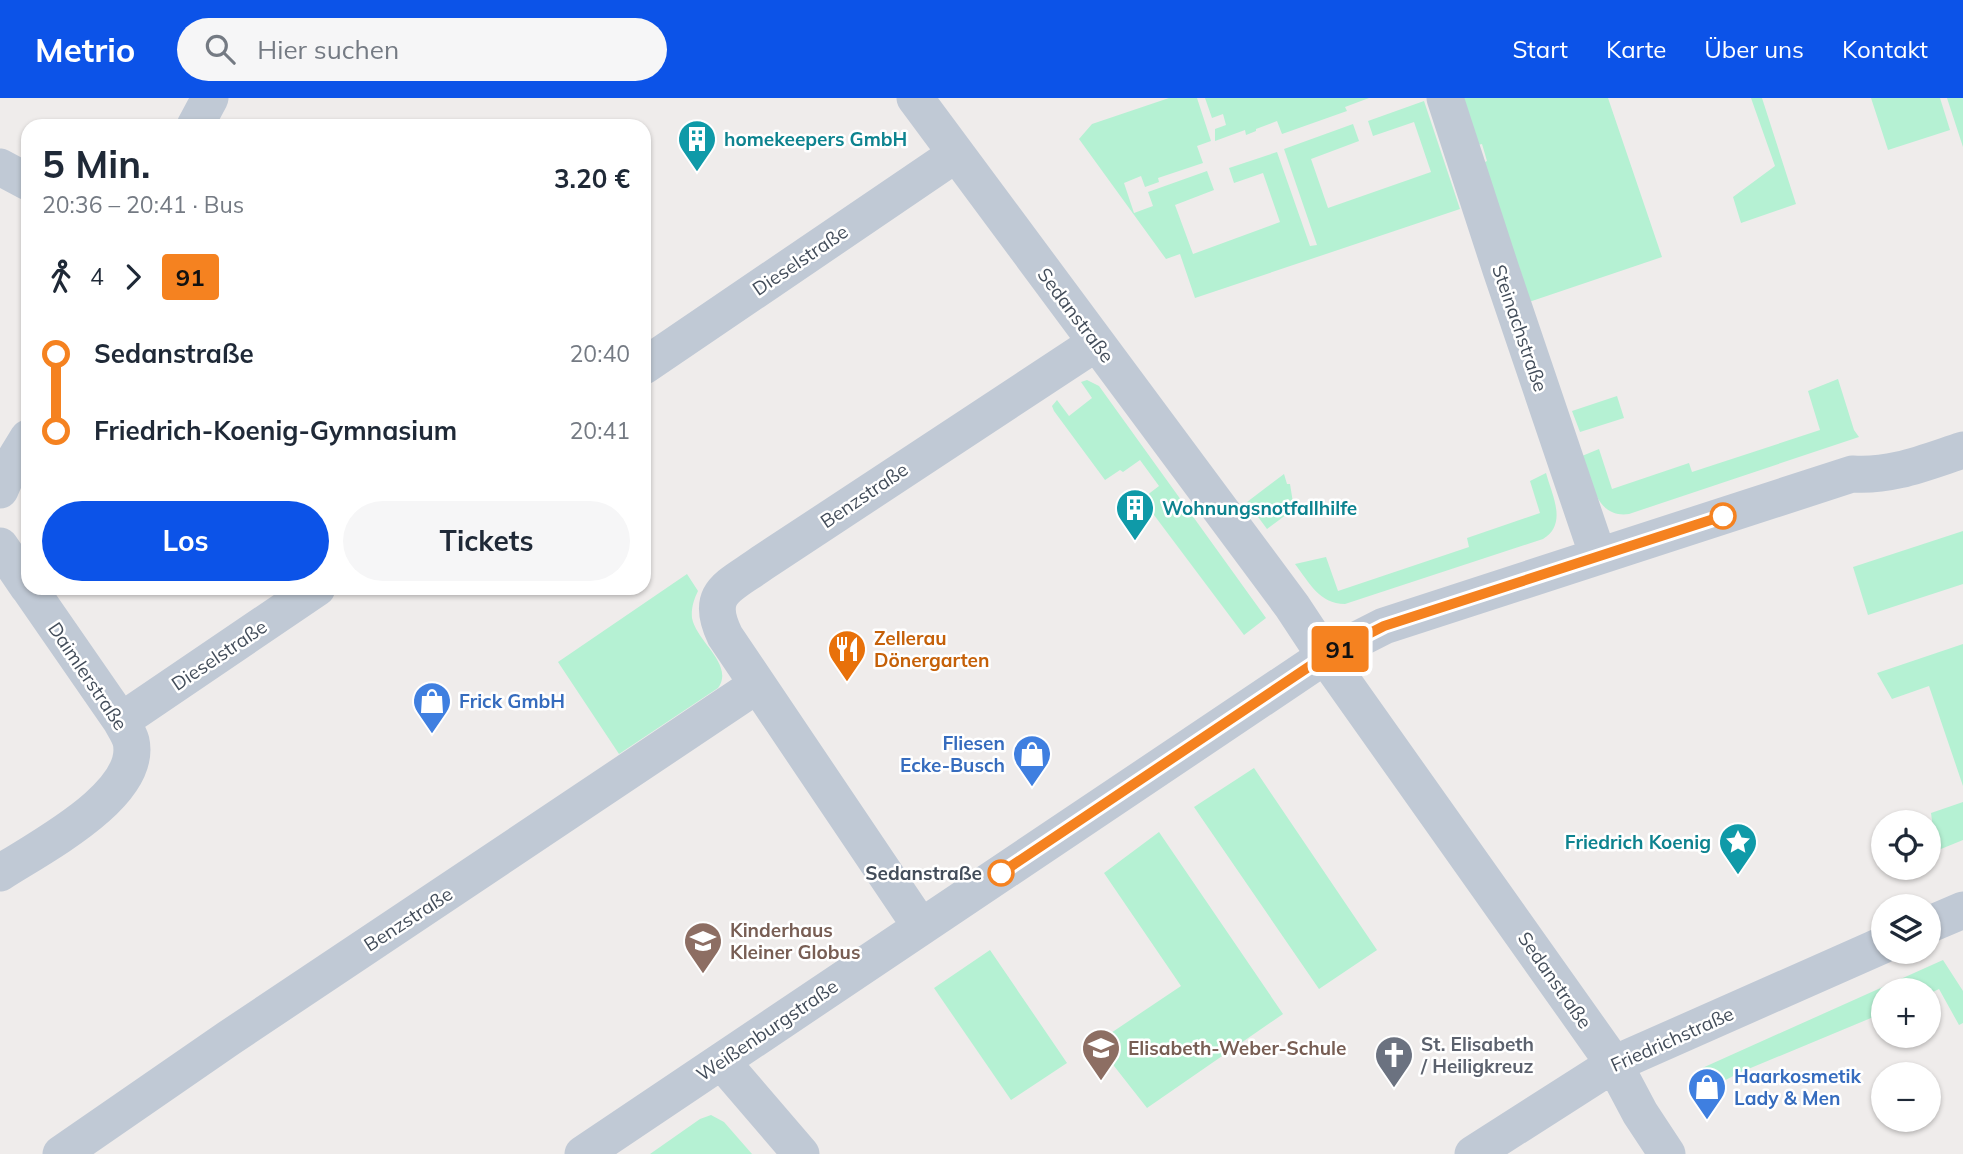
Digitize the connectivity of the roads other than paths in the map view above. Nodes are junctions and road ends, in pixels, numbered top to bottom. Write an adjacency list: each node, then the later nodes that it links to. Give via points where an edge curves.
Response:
1 (210, 98): 4 (street)
2 (915, 98): 5 (street, Sedanstraße)
3 (1446, 98): 16 (street, Steinachstraße)
4 (199, 119)
5 (956, 154): 8 (street, Sedanstraße); 9 (street, Dieselstraße)
6 (0, 167): 7 (street)
7 (21, 178)
8 (1096, 343): 20 (street, Sedanstraße); 21 (street, Benzstraße, via 722,591 716,618)
9 (651, 361)
10 (1963, 425): 13 (street, Weißenburgstraße, via 1880,453)
11 (21, 449): 14 (street)
12 (1963, 450): 13 (street, Weißenburgstraße, via 1899,471)
13 (1852, 474): 16 (street, Weißenburgstraße)
14 (0, 490)
15 (0, 546): 17 (street, Daimlerstraße)
16 (1598, 556): 20 (street, Weißenburgstraße, via 1384,626)
17 (21, 577)
18 (34, 595): 22 (street, Daimlerstraße)
19 (307, 595): 22 (street, Dieselstraße)
20 (1325, 656): 26 (street, Weißenburgstraße); 29 (street, Sedanstraße)
21 (757, 685): 26 (street, Benzstraße); 30 (street, Benzstraße)
22 (121, 721): 23 (street, Daimlerstraße, via 131,741 130,764 117,790 94,811)
23 (0, 873)
24 (1963, 911): 25 (street)
25 (1941, 920)
26 (921, 927): 28 (street, Weißenburgstraße)
27 (1871, 950): 29 (street, Friedrichstraße)
28 (722, 1062): 31 (street, Weißenburgstraße); 32 (street)
29 (1614, 1063): 33 (street, Friedrichstraße); 34 (street, Sedanstraße)
30 (61, 1154)
31 (583, 1154)
32 (801, 1154)
33 (1473, 1154)
34 (1667, 1154)

